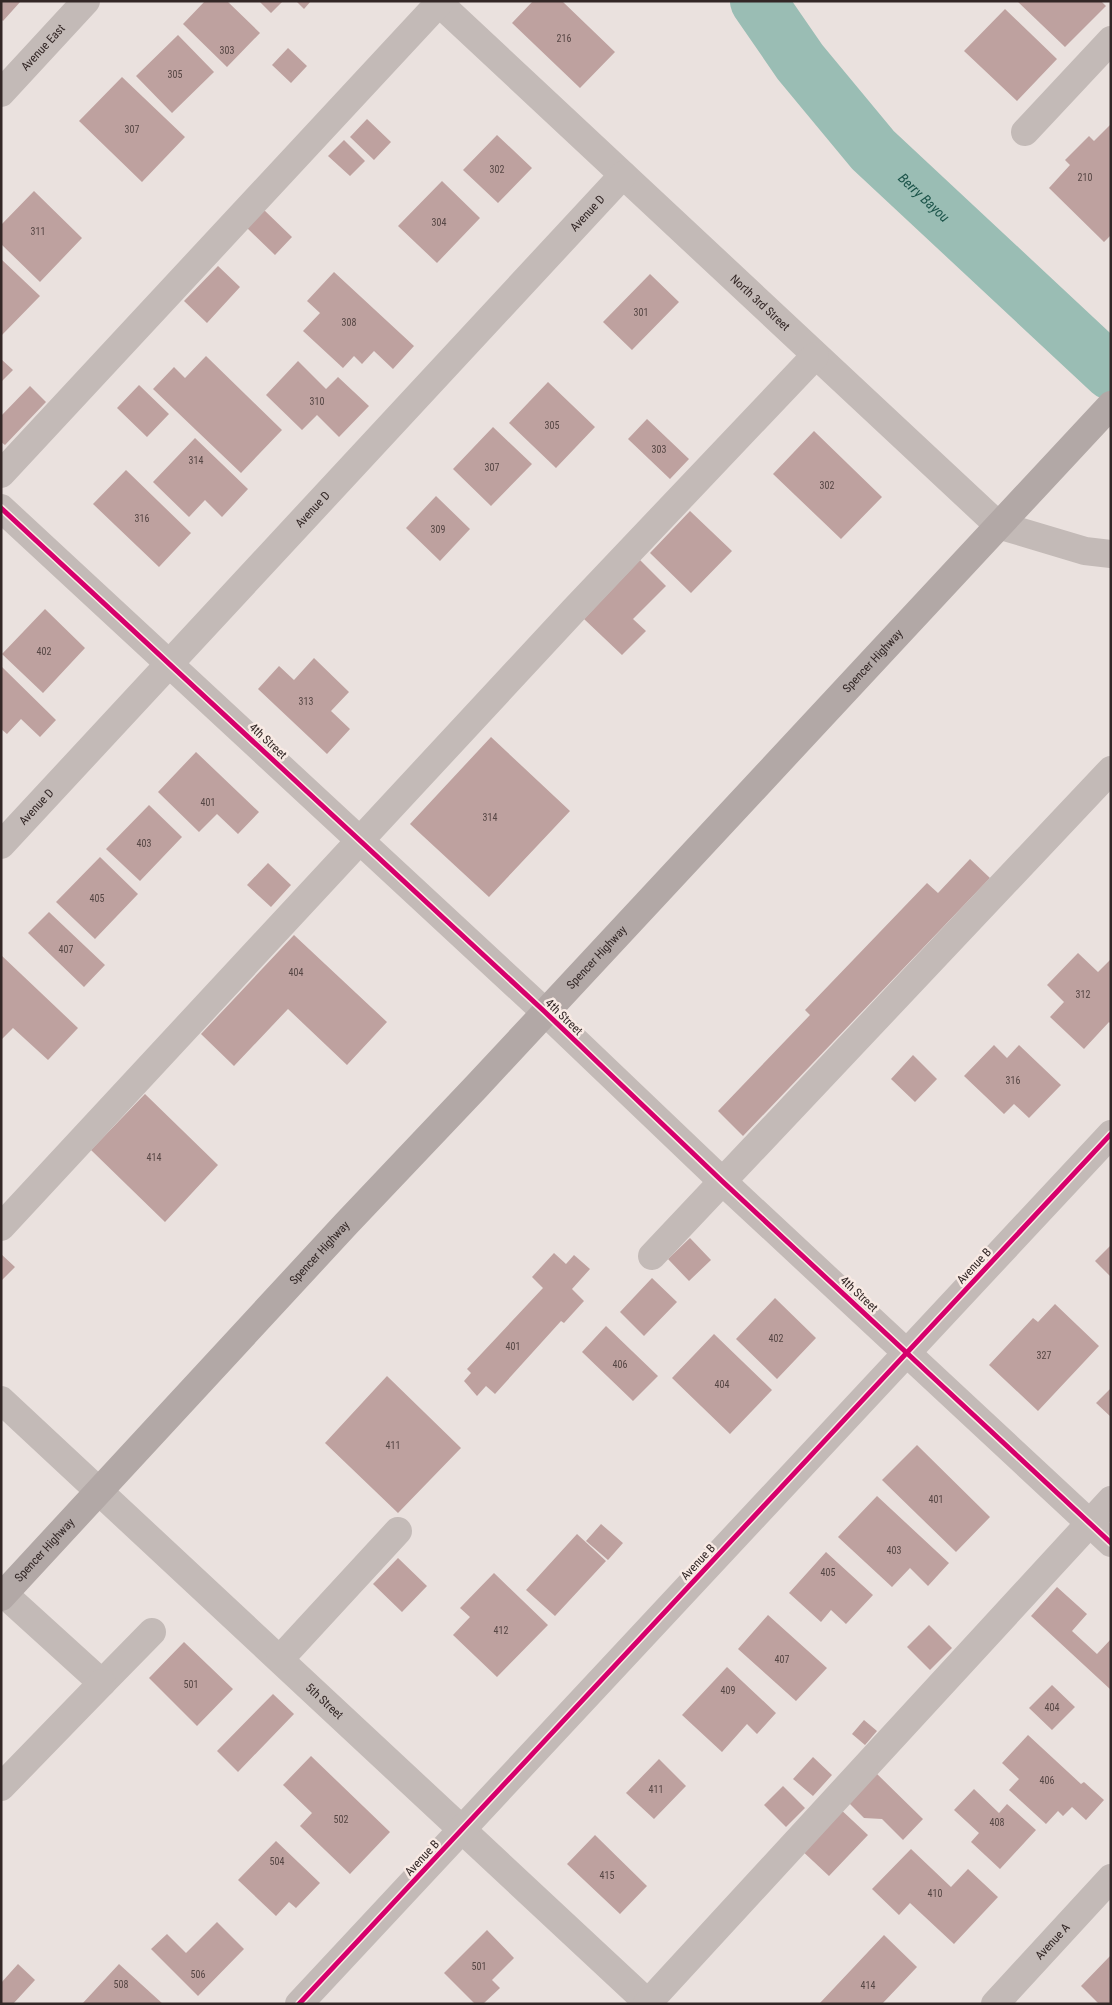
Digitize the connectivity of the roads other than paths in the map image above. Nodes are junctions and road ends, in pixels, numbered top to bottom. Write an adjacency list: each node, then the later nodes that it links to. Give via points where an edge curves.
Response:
1 (86, 1): 4 (street, Avenue East)
2 (438, 2): 6 (street, North 3rd Street); 9 (street)
3 (1111, 40): 5 (street)
4 (1, 92)
5 (1025, 132)
6 (623, 175): 7 (street, North 3rd Street); 13 (street, Avenue D)
7 (815, 356): 11 (street, North 3rd Street); 15 (street)
8 (1111, 405): 11 (main road, Spencer Highway)
9 (1, 474)
10 (1, 508): 13 (street, 4th Street)
11 (998, 525): 12 (street, North 3rd Street, via 1085,551); 17 (main road, Spencer Highway)
12 (1111, 554)
13 (170, 664): 15 (street, 4th Street); 16 (street, Avenue D)
14 (1111, 770): 19 (street)
15 (360, 840): 17 (street, 4th Street); 20 (street)
16 (1, 845)
17 (545, 1012): 19 (street, 4th Street); 24 (main road, Spencer Highway)
18 (1111, 1134): 22 (street, Avenue B)
19 (722, 1181): 21 (street); 22 (street, 4th Street)
20 (1, 1227)
21 (652, 1256)
22 (907, 1353): 26 (street, 4th Street); 34 (street, Avenue B)
23 (1, 1400): 24 (street, 5th Street)
24 (100, 1492): 29 (main road, Spencer Highway); 31 (street, 5th Street)
25 (1111, 1500): 26 (street)
26 (1090, 1523): 28 (street, 4th Street); 38 (street)
27 (398, 1531): 31 (street)
28 (1111, 1542)
29 (3, 1596): 32 (street)
30 (152, 1632): 32 (street)
31 (280, 1659): 34 (street, 5th Street)
32 (102, 1683): 33 (street)
33 (1, 1787)
34 (462, 1830): 37 (street, Avenue B); 38 (street, 5th Street)
35 (1111, 1878): 36 (street, Avenue A)
36 (998, 2003)
37 (299, 2004)
38 (648, 2004)

